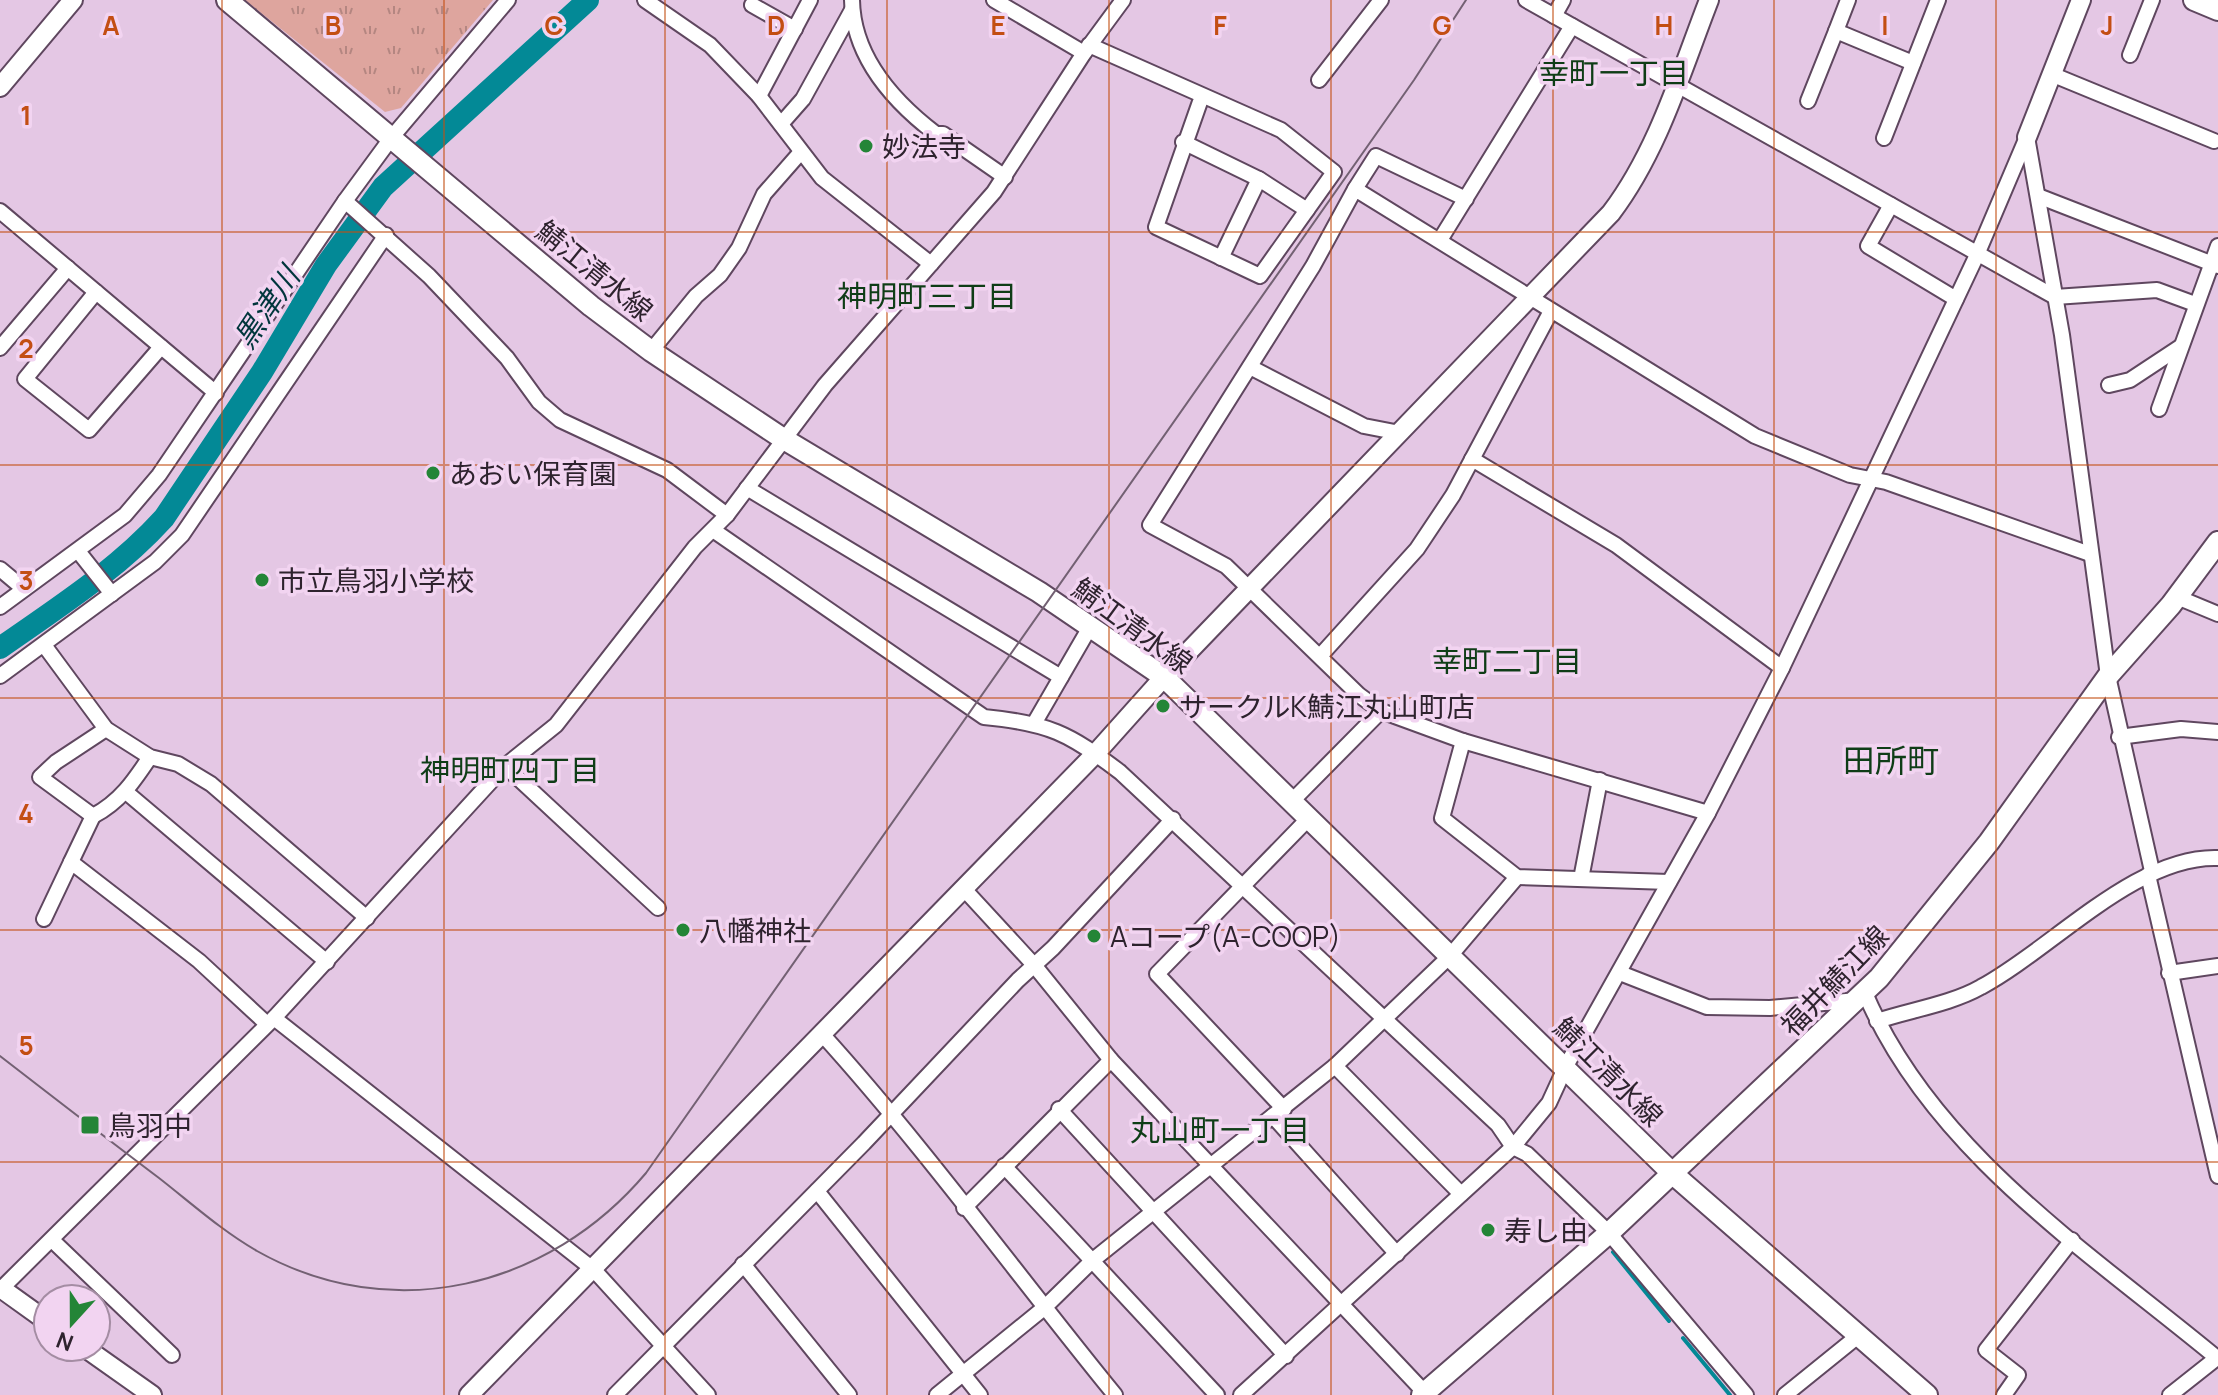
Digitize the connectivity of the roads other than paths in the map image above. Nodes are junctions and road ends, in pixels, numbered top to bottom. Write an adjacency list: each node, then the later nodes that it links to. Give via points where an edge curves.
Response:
1 (73, 0): 30 (street)
2 (227, 0): 35 (main road, 鯖江清水線)
3 (508, 0): 35 (street)
4 (810, 0): 22 (street)
5 (994, 0): 24 (street)
6 (1123, 0): 24 (street)
7 (1381, 0): 28 (street)
8 (1526, 0): 20 (street)
9 (1563, 0): 20 (street)
10 (1709, 0): 29 (street)
11 (1848, 0): 23 (street)
12 (1938, 0): 26 (street)
13 (2081, 0): 27 (street)
14 (2152, 0): 25 (street)
15 (2194, 0): 19 (main road)
16 (646, 2): 31 (street, via 710,45)
17 (752, 5): 22 (street)
18 (852, 5): 34 (street, via 803,99); 41 (street, via 865,53 893,97 936,134)
19 (2218, 10)
20 (1554, 16): 21 (street)
21 (1572, 26): 29 (street); 45 (street)
22 (795, 29): 31 (street)
23 (1836, 31): 26 (street); 33 (street, via 1826,77)
24 (1086, 49): 32 (street); 41 (street)
25 (2130, 55)
26 (1913, 63): 37 (street)
27 (2051, 74): 36 (street); 38 (street)
28 (1319, 80)
29 (1675, 86): 47 (street); 60 (street, via 1629,189)
30 (0, 87)
31 (759, 96): 34 (street)
32 (1202, 96): 39 (street); 48 (street, via 1281,130 1334,172)
33 (1808, 101)
34 (781, 124): 40 (street)
35 (392, 137): 46 (street); 67 (main road, 鯖江清水線)
36 (2027, 137): 44 (street); 53 (street)
37 (1884, 138)
38 (2214, 141)
39 (1183, 142): 42 (street); 54 (street, via 1156,227)
40 (800, 153): 55 (street, via 822,178); 67 (street, via 764,194 745,238 720,275 688,304)
41 (1005, 177): 55 (street)
42 (1259, 179): 48 (street); 54 (street)
43 (1355, 189): 45 (street, via 1376,156); 51 (street); 68 (street)
44 (2038, 196): 56 (street); 59 (street)
45 (1466, 199): 51 (street)
46 (345, 201): 50 (street); 70 (street)
47 (1891, 205): 53 (street); 61 (street, via 1868,246)
48 (1307, 210): 54 (street, via 1260,276)
49 (0, 211): 57 (street)
50 (386, 235): 77 (street, via 560,420 667,470); 85 (street, via 182,535)
51 (1440, 240): 60 (street)
52 (2218, 246): 56 (street)
53 (1978, 251): 59 (street); 61 (street)
54 (1221, 258)
55 (931, 264): 73 (street)
56 (2214, 265): 62 (street)
57 (68, 268): 58 (street); 66 (street)
58 (96, 292): 65 (street); 65 (street, via 25,379 89,430)
59 (2055, 297): 62 (street, via 2157,290); 81 (street)
60 (1529, 298): 63 (street); 72 (street)
61 (1956, 299): 75 (street)
62 (2195, 304): 64 (street)
63 (1551, 311): 74 (street); 75 (street, via 1755,436 1850,475)
64 (2181, 346): 69 (street, via 2130,380); 71 (street)
65 (161, 347): 70 (street)
66 (0, 348)
67 (651, 351): 73 (main road, 鯖江清水線)
68 (1250, 367): 72 (street, via 1364,426); 84 (street, via 1150,525 1226,566)
69 (2109, 385)
70 (216, 393): 80 (street, via 125,515)
71 (2159, 409)
72 (1400, 433): 84 (street)
73 (782, 438): 76 (street); 89 (main road, 鯖江清水線)
74 (1472, 459): 91 (street, via 1417,549); 92 (street, via 1616,545)
75 (1870, 478): 81 (street); 92 (street)
76 (747, 488): 77 (street); 95 (street)
77 (727, 515): 78 (street)
78 (713, 530): 98 (street, via 984,717); 105 (street, via 556,725)
79 (2218, 542): 86 (main road, 福井鯖江線)
80 (78, 551): 83 (street); 85 (street)
81 (2090, 554): 94 (street)
82 (0, 569): 83 (street)
83 (24, 589): 87 (street)
84 (1251, 590): 91 (street); 96 (street)
85 (112, 594): 90 (street)
86 (2177, 597): 88 (street); 94 (main road, 福井鯖江線)
87 (0, 607)
88 (2218, 614)
89 (1090, 627): 95 (street); 96 (main road, 鯖江清水線)
90 (44, 645): 93 (street); 99 (street)
91 (1321, 655): 97 (street)
92 (1782, 668): 109 (street)
93 (0, 676)
94 (2108, 676): 101 (street); 130 (main road, 福井鯖江線, via 1949,895)
95 (1061, 677): 98 (street)
96 (1164, 677): 103 (street); 108 (main road, 鯖江清水線)
97 (1381, 711): 102 (street); 108 (street)
98 (1035, 722): 103 (street)
99 (106, 729): 104 (street); 110 (street, via 40,777)
100 (2218, 732): 101 (street, via 2181,729)
101 (2119, 737): 115 (street)
102 (1463, 741): 106 (street); 116 (street, via 1442,818)
103 (1096, 753): 112 (street); 120 (street)
104 (150, 757): 107 (street); 122 (street, via 178,764 211,784)
105 (505, 766): 121 (street); 122 (street)
106 (1600, 780): 109 (street); 117 (street)
107 (126, 792): 110 (street); 125 (street)
108 (1293, 800): 111 (main road, 鯖江清水線)
109 (1708, 813): 118 (street)
110 (93, 816): 114 (street)
111 (1309, 818): 119 (street); 124 (main road, 鯖江清水線)
112 (1173, 819): 119 (street); 126 (street)
113 (2218, 858): 115 (street, via 2193,859)
114 (71, 862): 123 (street); 132 (street)
115 (2150, 873): 129 (street); 133 (street, via 1980,988)
116 (1517, 877): 117 (street); 124 (street)
117 (1581, 879): 118 (street)
118 (1669, 882): 128 (street)
119 (1245, 886): 131 (street); 140 (street, via 1157,974)
120 (964, 889): 126 (street); 134 (street)
121 (658, 908)
122 (367, 918): 125 (street)
123 (44, 919)
124 (1450, 956): 131 (street); 137 (main road, 鯖江清水線)
125 (327, 962): 132 (street)
126 (1034, 965): 135 (street); 139 (street)
127 (2218, 966): 129 (street)
128 (1620, 973): 130 (street, via 1707,1007 1770,1008); 137 (street)
129 (2169, 973): 141 (street)
130 (1862, 997): 133 (street); 145 (main road, 福井鯖江線)
131 (1386, 1019): 136 (street); 142 (street, via 1498,1125)
132 (270, 1021): 152 (street); 157 (street)
133 (1877, 1021): 153 (street, via 1919,1087 1965,1142)
134 (822, 1034): 139 (street); 157 (street)
135 (1111, 1060): 138 (street); 144 (street)
136 (1335, 1066): 140 (street); 148 (street)
137 (1566, 1066): 142 (street, via 1549,1103); 145 (main road, 鯖江清水線)
138 (1059, 1109): 143 (street); 150 (street)
139 (892, 1112): 147 (street); 149 (street)
140 (1279, 1113): 144 (street); 154 (street)
141 (2211, 1123): 146 (street)
142 (1513, 1147): 148 (street); 151 (street, via 1527,1154)
143 (1004, 1166): 149 (street); 155 (street)
144 (1211, 1167): 150 (street); 159 (street)
145 (1673, 1174): 151 (main road, 福井鯖江線); 162 (main road, 鯖江清水線)
146 (2218, 1176)
147 (817, 1191): 156 (street); 168 (street)
148 (1461, 1194): 154 (street)
149 (964, 1208): 160 (street)
150 (1154, 1210): 155 (street); 165 (street)
151 (1609, 1233): 169 (main road, 福井鯖江線); 180 (street)
152 (52, 1240): 158 (street); 164 (street)
153 (2072, 1240): 166 (street); 183 (street, via 1986,1350 2018,1375)
154 (1397, 1254): 159 (street)
155 (1093, 1260): 160 (street); 178 (street)
156 (743, 1264): 163 (street); 174 (street)
157 (594, 1270): 163 (street); 171 (street)
158 (1, 1290): 161 (street)
159 (1345, 1304): 165 (street); 169 (street)
160 (1044, 1308): 168 (street); 177 (street)
161 (32, 1311)
162 (1858, 1336): 181 (street); 182 (main road, 鯖江清水線)
163 (664, 1344): 172 (street); 173 (street)
164 (172, 1355)
165 (1286, 1356): 179 (street)
166 (2217, 1358): 184 (street)
167 (107, 1363): 170 (street)
168 (964, 1375): 175 (street); 176 (street)
169 (1424, 1394)
170 (152, 1395)
171 (469, 1395)
172 (615, 1395)
173 (708, 1395)
174 (849, 1395)
175 (937, 1395)
176 (980, 1395)
177 (1115, 1395)
178 (1217, 1395)
179 (1241, 1395)
180 (1746, 1395)
181 (1785, 1395)
182 (1927, 1395)
183 (2004, 1395)
184 (2170, 1395)

